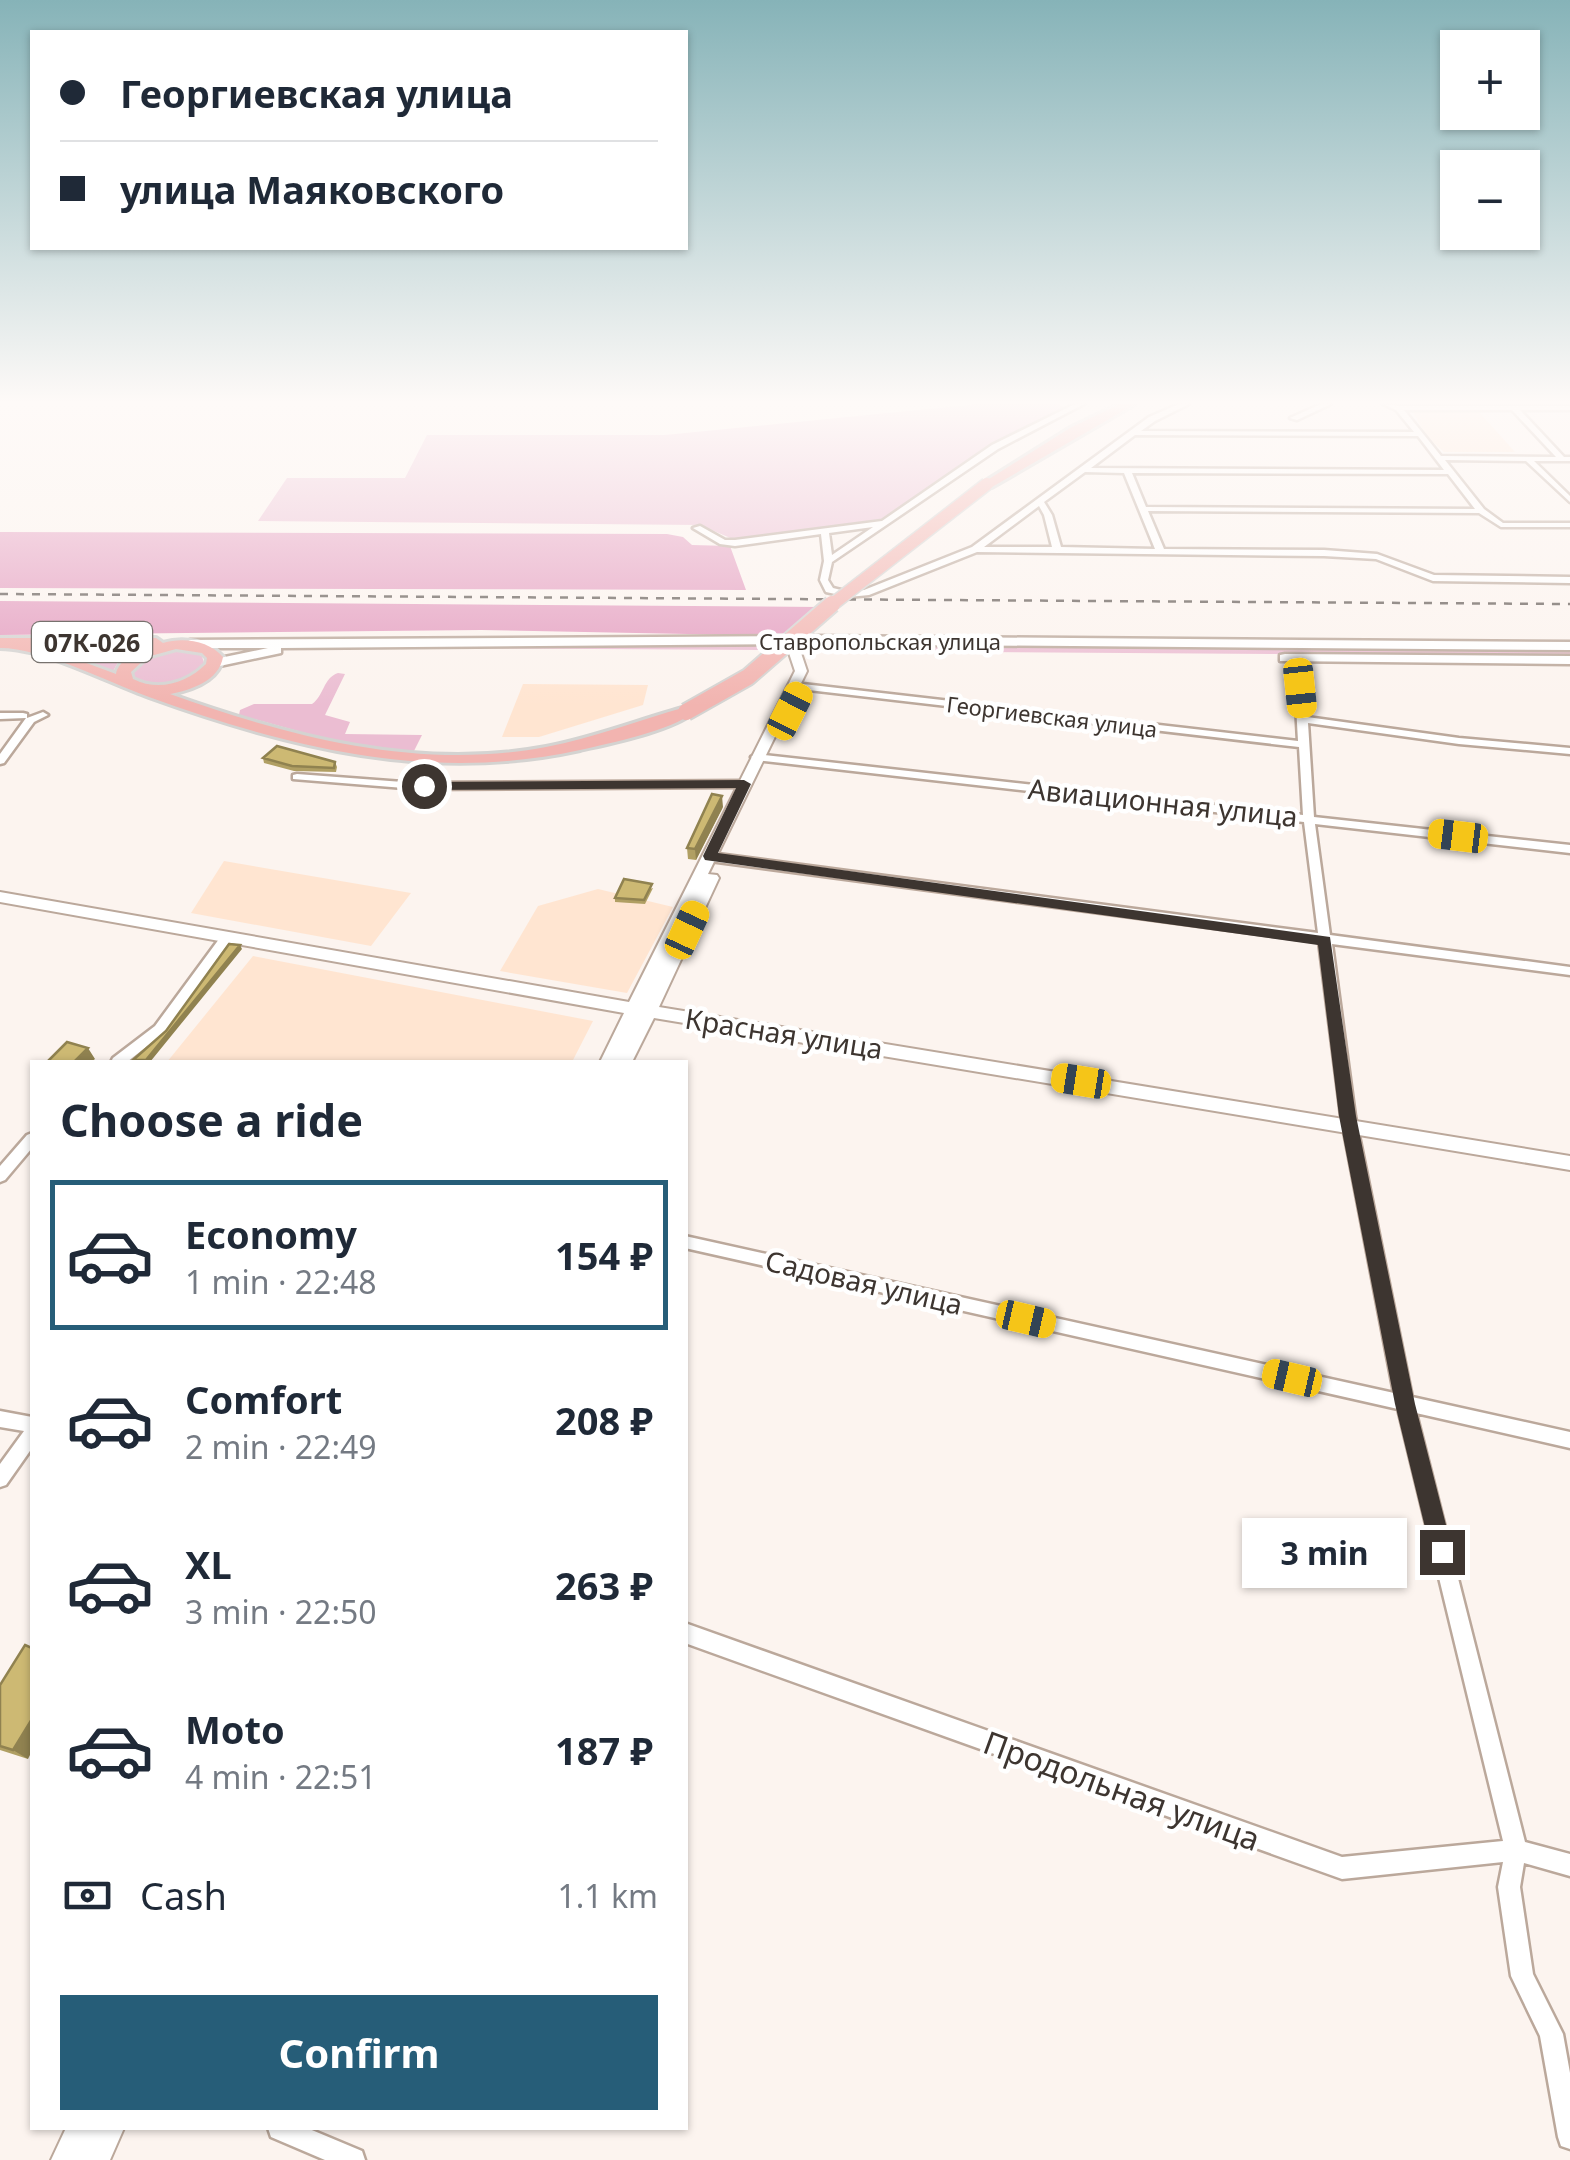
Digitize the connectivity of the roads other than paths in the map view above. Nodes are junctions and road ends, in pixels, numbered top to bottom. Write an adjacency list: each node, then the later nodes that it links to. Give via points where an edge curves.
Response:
1 (912, 505): 9 (street)
2 (959, 505): 27 (main road, bridge, via 748,677 686,712 631,732 557,750 434,761 335,749)
3 (1036, 505): 13 (street)
4 (1042, 505): 14 (street)
5 (1143, 505): 7 (street)
6 (1476, 505): 8 (street)
7 (1144, 508): 8 (street); 15 (street)
8 (1481, 511): 10 (street, via 1501,525)
9 (887, 522): 12 (street); 16 (street)
10 (1570, 525)
11 (697, 528): 12 (street, via 735,543)
12 (824, 531): 16 (street)
13 (975, 549): 14 (street); 16 (street, via 870,593 837,592 824,580)
14 (1057, 550): 15 (street)
15 (1161, 552): 17 (street, via 1377,556 1433,578)
16 (828, 561)
17 (1570, 580)
18 (5, 644): 19 (main road, 07К-026); 24 (main road, 07К-026, via 35,648)
19 (182, 644): 20 (main road, Ставропольская улица); 23 (main road, via 212,652); 24 (main road, via 152,649 126,665 122,676)
20 (804, 646): 21 (main road, Ставропольская улица); 22 (main road, Ставропольская улица); 23 (main road, Ставропольская улица, via 312,648 273,650); 25 (street, via 808,668); 34 (street, via 800,671)
21 (1570, 646)
22 (1570, 660)
23 (209, 670): 24 (main road, via 180,686); 27 (main road, via 196,688)
24 (136, 687): 27 (main road)
25 (802, 687): 32 (street, Георгиевская улица); 34 (street)
26 (1300, 688): 31 (street)
27 (202, 712)
28 (43, 715): 35 (street, via 30,720)
29 (0, 716): 30 (street)
30 (23, 716)
31 (1303, 718): 32 (street); 33 (street)
32 (1301, 744): 38 (street)
33 (1570, 751)
34 (761, 758): 37 (street); 38 (street, Авиационная улица); 40 (street)
35 (0, 761)
36 (297, 777): 37 (street, via 416,786)
37 (744, 784): 40 (street)
38 (1309, 818): 39 (street, Авиационная улица); 43 (street)
39 (1570, 848)
40 (716, 857): 43 (street); 45 (street)
41 (0, 896): 42 (street, Красная улица)
42 (226, 938): 45 (street, Красная улица); 46 (street, via 160,1028)
43 (1325, 941): 44 (street); 49 (street)
44 (1570, 971)
45 (642, 1010): 47 (street); 48 (street); 49 (street, Красная улица)
46 (120, 1060)
47 (609, 1060)
48 (625, 1060)
49 (1350, 1124): 51 (street, Красная улица); 54 (street)
50 (30, 1141): 52 (street)
51 (1570, 1163)
52 (0, 1176)
53 (688, 1243): 54 (street, Садовая улица)
54 (1405, 1404): 58 (street, Садовая улица); 61 (street)
55 (0, 1418): 56 (street)
56 (30, 1426)
57 (30, 1437): 59 (street)
58 (1570, 1440)
59 (0, 1479)
60 (688, 1634): 61 (street, Продольная улица, via 1342,1868)
61 (1516, 1850): 62 (street, Продольная улица); 63 (street, via 1508,1887 1522,1976)
62 (1570, 1865)
63 (1560, 2040): 67 (street)
64 (81, 2130): 68 (street)
65 (108, 2130): 69 (street)
66 (285, 2130): 70 (street)
67 (1570, 2137)
68 (67, 2160)
69 (94, 2160)
70 (353, 2160)

